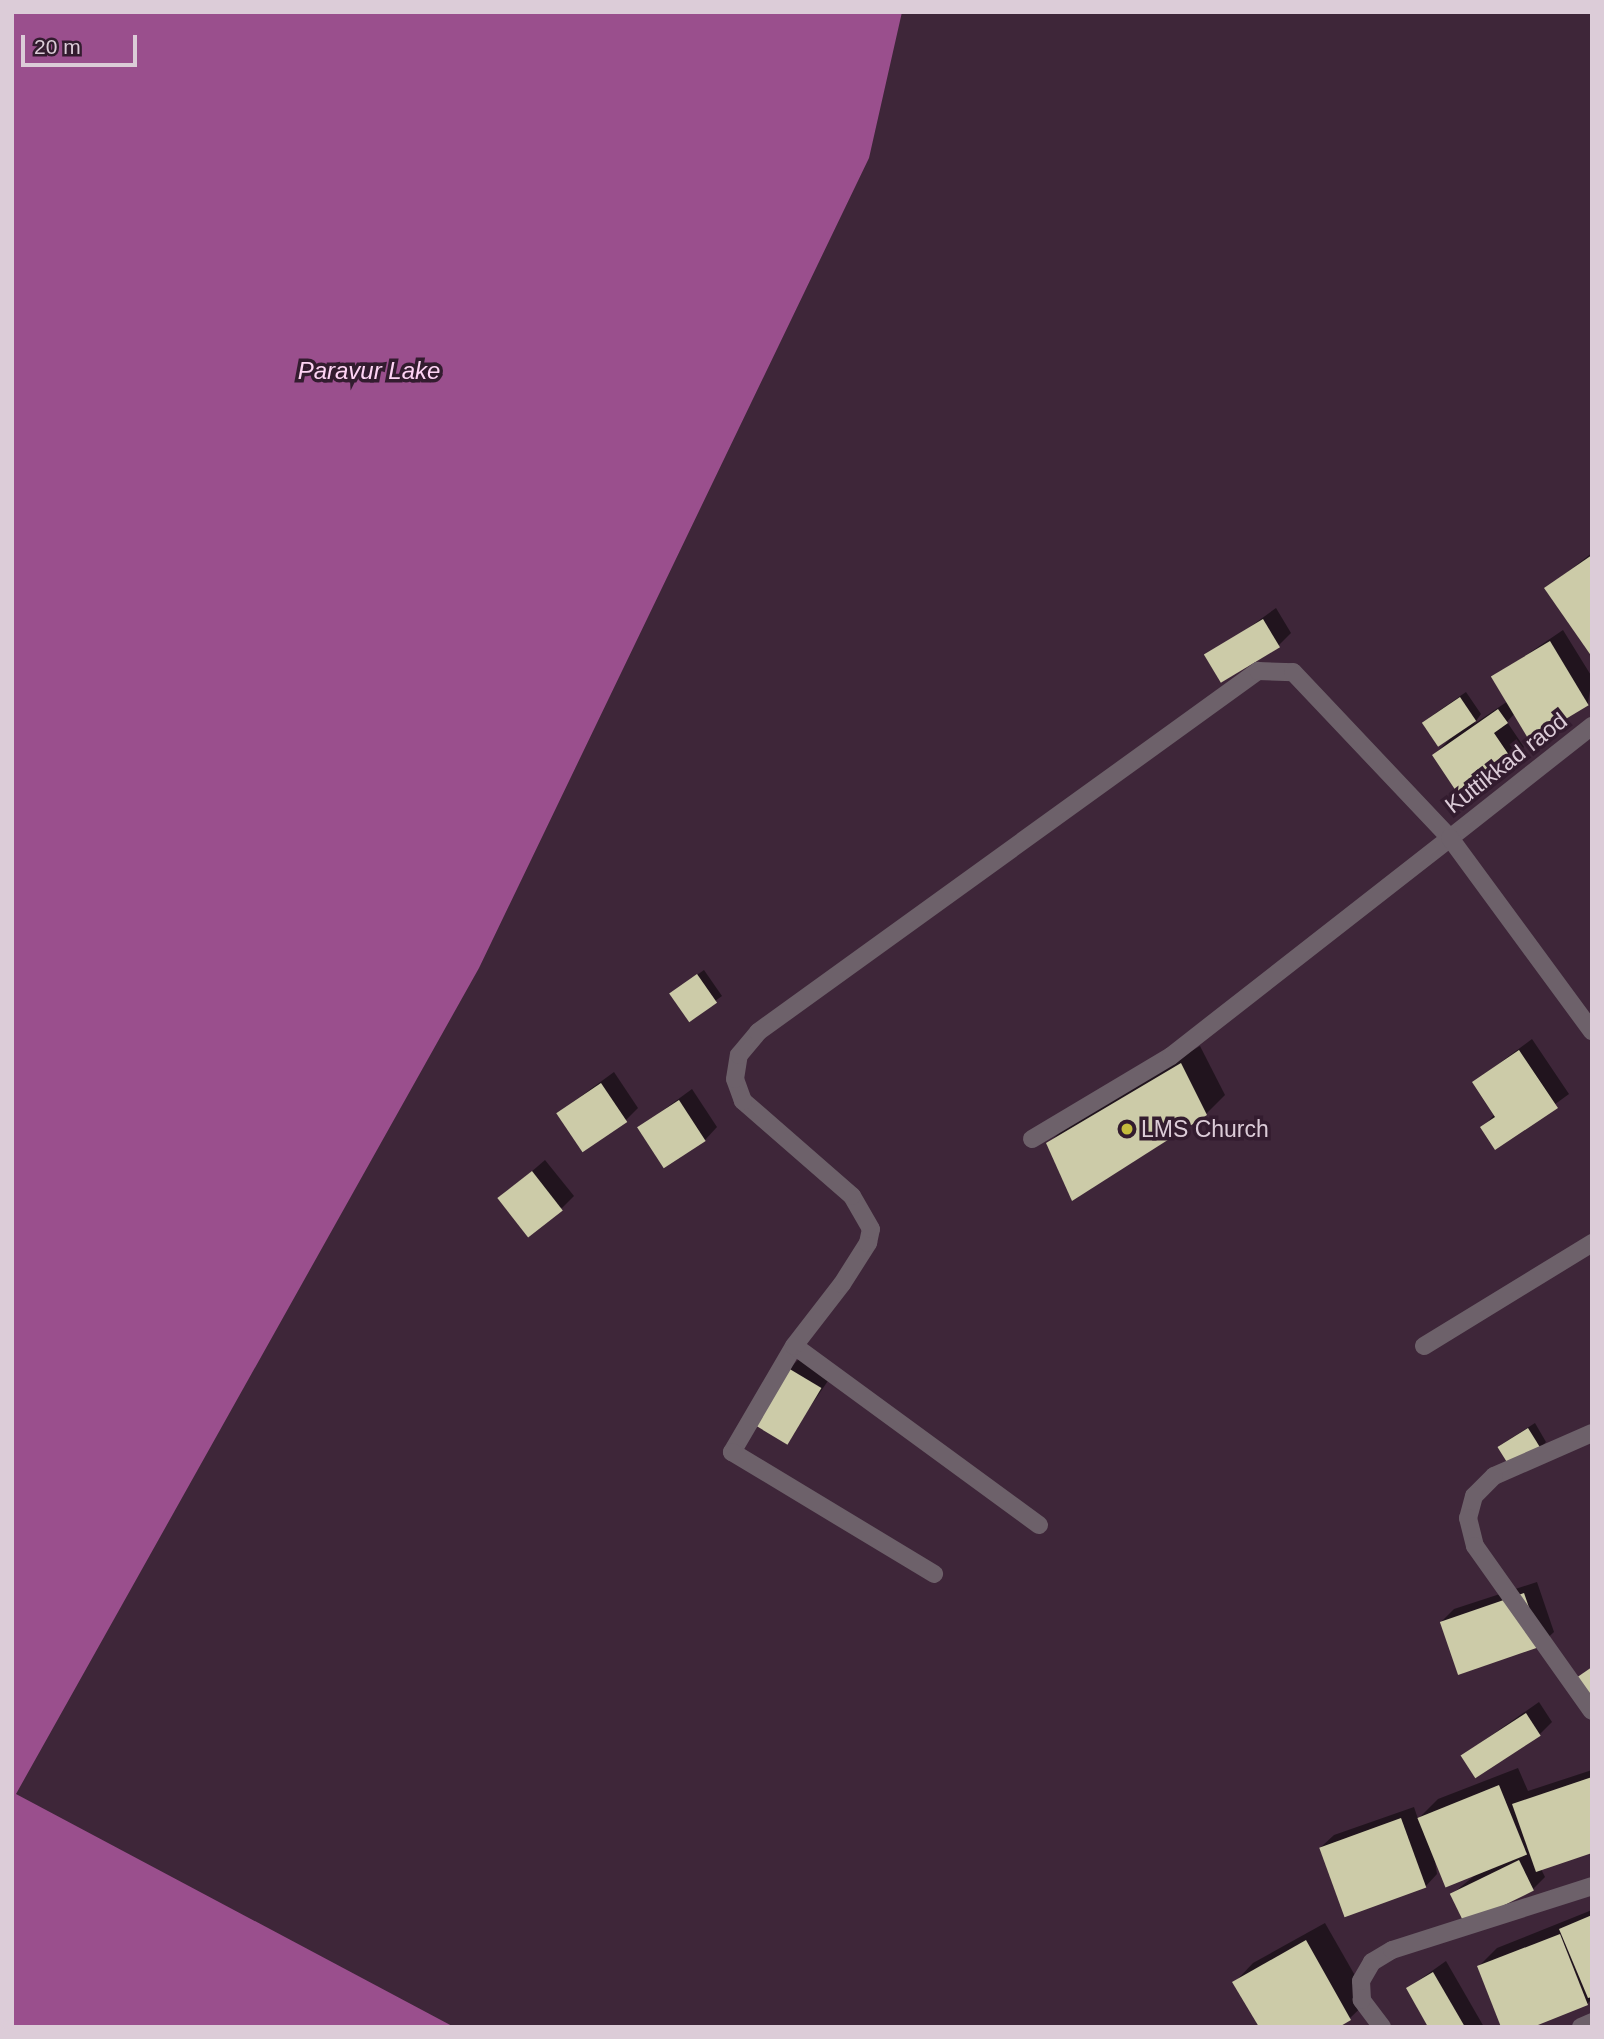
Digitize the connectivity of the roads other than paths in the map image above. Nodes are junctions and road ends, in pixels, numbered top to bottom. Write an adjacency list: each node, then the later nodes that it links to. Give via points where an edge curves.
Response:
1 (1592, 726): 2 (street, Kuttikkad raod)
2 (1450, 838): 3 (street); 4 (street, Kuttikkad raod, via 1171,1056); 6 (street, via 1293,672 1258,671 758,1032 739,1055 735,1079 743,1101 852,1196 871,1229 868,1243 842,1284)
3 (1592, 1031)
4 (1032, 1139)
5 (1592, 1242): 7 (street)
6 (794, 1346): 9 (street); 10 (street, via 732,1452 796,1495)
7 (1424, 1346)
8 (1592, 1433): 11 (street, via 1494,1476 1474,1496 1468,1518 1475,1546)
9 (1039, 1525)
10 (934, 1574)
11 (1592, 1711)
12 (1592, 1886): 14 (street, via 1392,1950 1372,1962 1362,1981 1362,2000)
13 (1592, 2022): 15 (street)
14 (1381, 2027)
15 (1581, 2027)

